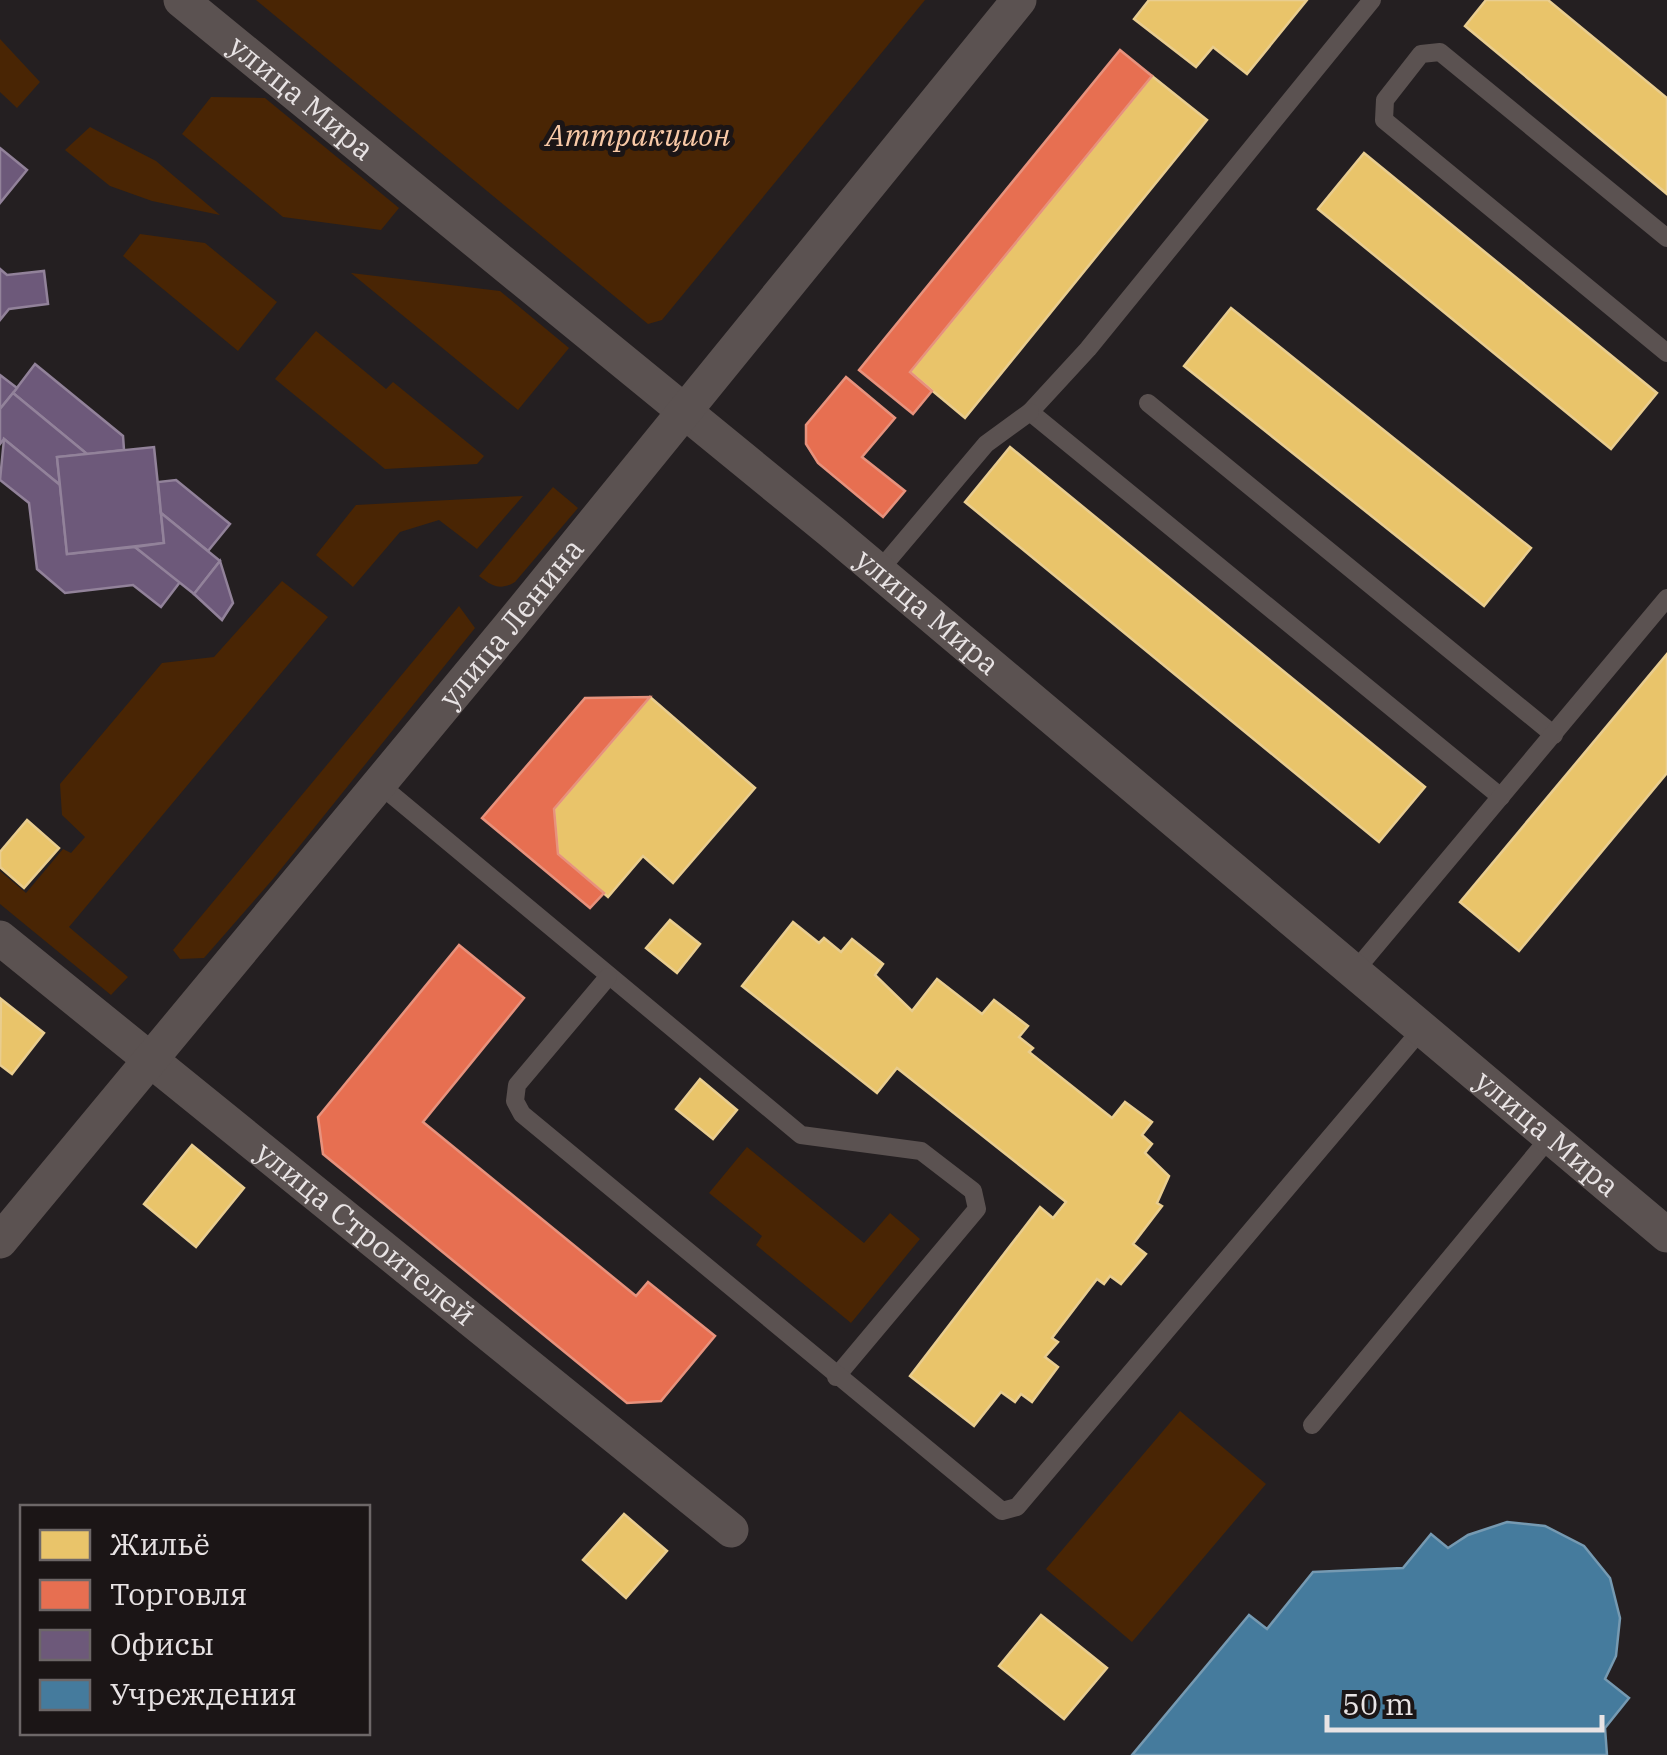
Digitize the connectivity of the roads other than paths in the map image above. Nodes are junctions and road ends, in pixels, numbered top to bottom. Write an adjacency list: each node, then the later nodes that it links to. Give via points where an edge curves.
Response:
1 (181, 0): 7 (street, улица Мира)
2 (1019, 0): 7 (street, улица Ленина)
3 (1372, 0): 8 (lane)
4 (1667, 238): 5 (lane, via 1440,52 1421,54 1385,100 1384,120)
5 (1667, 353)
6 (1148, 403): 11 (lane)
7 (685, 412): 9 (street, улица Мира); 12 (street, улица Ленина)
8 (1030, 412): 9 (lane, via 986,444); 13 (lane)
9 (878, 572): 15 (street, улица Мира)
10 (1667, 598): 11 (lane)
11 (1554, 735): 13 (lane)
12 (379, 784): 16 (lane); 18 (street, улица Ленина)
13 (1501, 797): 15 (lane)
14 (0, 938): 18 (street, улица Строителей)
15 (1354, 972): 17 (street, улица Мира)
16 (608, 978): 22 (lane, via 518,1084 515,1101 522,1114); 22 (lane, via 801,1135 920,1151 978,1200 978,1209)
17 (1421, 1030): 19 (street, улица Мира); 22 (lane, via 1018,1508 1002,1511)
18 (149, 1061): 21 (street, улица Ленина); 24 (street, улица Строителей)
19 (1550, 1137): 20 (street, улица Мира); 23 (lane)
20 (1667, 1235)
21 (0, 1241)
22 (836, 1377)
23 (1312, 1424)
24 (731, 1530)

